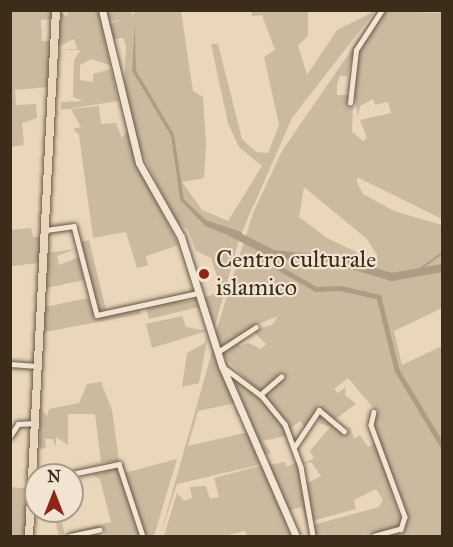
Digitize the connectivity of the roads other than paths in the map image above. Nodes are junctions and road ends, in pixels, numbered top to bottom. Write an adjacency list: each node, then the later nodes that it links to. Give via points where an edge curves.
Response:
1 (56, 10): 5 (main road)
2 (102, 10): 6 (main road, via 143,171 172,218)
3 (382, 10): 4 (street, via 356,50)
4 (350, 103)
5 (46, 230): 6 (street, via 74,226 97,315); 11 (main road)
6 (198, 293): 8 (main road)
7 (256, 327): 8 (street)
8 (218, 352): 10 (main road)
9 (10, 364): 11 (street)
10 (222, 366): 13 (street); 24 (main road)
11 (39, 367): 15 (main road)
12 (281, 377): 13 (street)
13 (260, 395): 18 (street, via 278,413)
14 (374, 412): 26 (street, via 373,433 405,518 401,529)
15 (36, 423): 17 (street, via 18,424); 19 (main road)
16 (344, 431): 18 (street, via 319,410)
17 (10, 436)
18 (295, 446): 25 (street)
19 (35, 463)
20 (84, 471): 23 (street, via 119,464)
21 (99, 531): 22 (street)
22 (69, 537)
23 (144, 537)
24 (296, 537)
25 (313, 537)
26 (375, 537)

